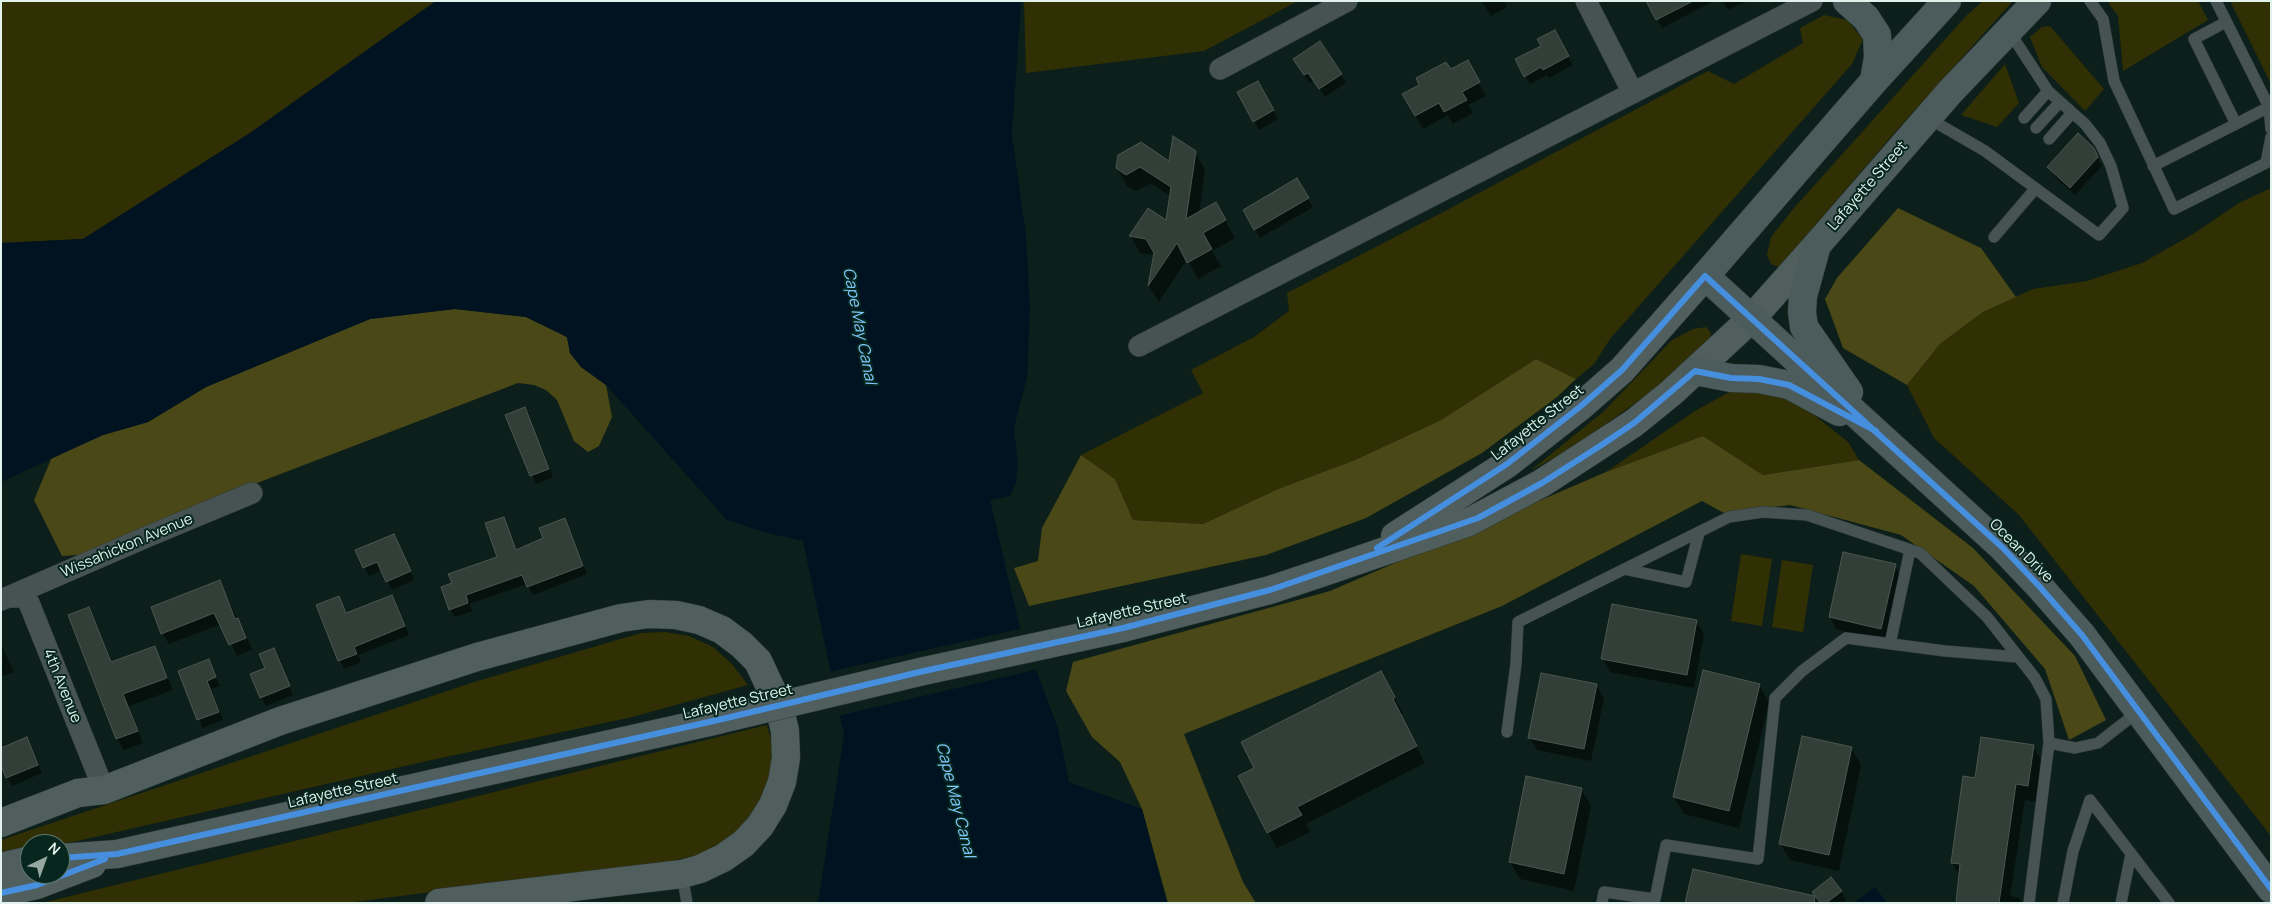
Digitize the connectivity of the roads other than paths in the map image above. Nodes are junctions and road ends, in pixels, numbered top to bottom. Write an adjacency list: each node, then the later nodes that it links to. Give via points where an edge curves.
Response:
1 (1347, 1): 11 (street)
2 (1586, 1): 14 (street)
3 (1812, 1): 14 (street)
4 (1847, 1): 12 (main road, via 1866,18 1877,35)
5 (1948, 1): 12 (main road, Lafayette Street)
6 (2036, 1): 10 (main road, Lafayette Street)
7 (2090, 1): 25 (lane, via 2103,19 2114,81)
8 (2216, 1): 9 (lane)
9 (2226, 22): 16 (lane); 20 (lane, via 2194,39)
10 (2008, 29): 13 (lane); 18 (main road, Lafayette Street)
11 (1220, 69)
12 (1874, 80): 29 (main road, Lafayette Street)
13 (2048, 91): 15 (lane); 19 (lane)
14 (1633, 92): 31 (street)
15 (2060, 102): 17 (lane); 21 (lane)
16 (2269, 107): 20 (lane); 22 (lane)
17 (2072, 113): 24 (lane); 26 (lane, via 2100,143 2114,173 2123,208 2099,235)
18 (1928, 118): 26 (lane, via 1994,152); 28 (main road, Lafayette Street)
19 (2024, 118)
20 (2236, 124): 25 (lane)
21 (2036, 128)
22 (2271, 129)
23 (2271, 137): 25 (lane, via 2266,163 2174,209)
24 (2049, 139)
25 (2153, 166)
26 (2035, 189): 27 (lane)
27 (1994, 237)
28 (1817, 245): 30 (main road, Lafayette Street); 33 (main road, via 1803,296 1804,327)
29 (1705, 276): 30 (main road, Ocean Drive); 37 (main road, Lafayette Street, via 1622,370 1559,424 1507,464)
30 (1752, 318): 32 (main road, Lafayette Street); 33 (main road, Ocean Drive)
31 (1139, 346)
32 (1695, 372): 33 (main road, via 1789,385); 37 (main road, Lafayette Street, via 1634,423 1542,483 1469,522)
33 (1876, 432): 42 (main road, Ocean Drive, via 2003,548 2039,586 2082,635)
34 (252, 493): 39 (street, Wissahickon Avenue)
35 (1699, 533): 36 (lane, via 1729,517 1763,512 1807,515); 38 (lane); 38 (lane, via 1686,582)
36 (1910, 550): 40 (lane); 41 (lane, via 1920,553 1987,617)
37 (1360, 558): 47 (main road, Lafayette Street, bridge, via 1270,590 1123,628)
38 (1624, 569): 43 (lane, via 1518,622)
39 (6, 598): 45 (street, 4th Avenue, via 23,598 29,603)
40 (1890, 644): 41 (lane); 57 (lane, via 1846,638 1802,671 1775,698 1758,859 1666,845 1656,898 1604,892)
41 (2018, 657): 44 (lane, via 2046,699)
42 (2139, 711): 44 (lane, via 2098,743 2075,748); 53 (main road, Ocean Drive)
43 (1507, 732)
44 (2049, 743): 58 (lane)
45 (104, 790): 46 (main road, via 78,793); 52 (main road, via 280,722 477,657 621,618 676,615 700,620 722,630 758,661 779,706 785,731 786,758 782,782 760,826 723,858)
46 (1, 823)
47 (116, 854): 49 (main road, Lafayette Street); 54 (main road, Lafayette Street, via 37,885)
48 (2131, 854): 59 (lane, via 2090,800 2073,851); 60 (lane); 61 (lane)
49 (70, 857)
50 (20, 862): 51 (main road)
51 (1, 867)
52 (682, 874): 55 (main road); 56 (lane)
53 (2271, 889)
54 (1, 894)
55 (439, 903)
56 (688, 903)
57 (1602, 903)
58 (2029, 903)
59 (2063, 903)
60 (2121, 903)
61 (2169, 903)

